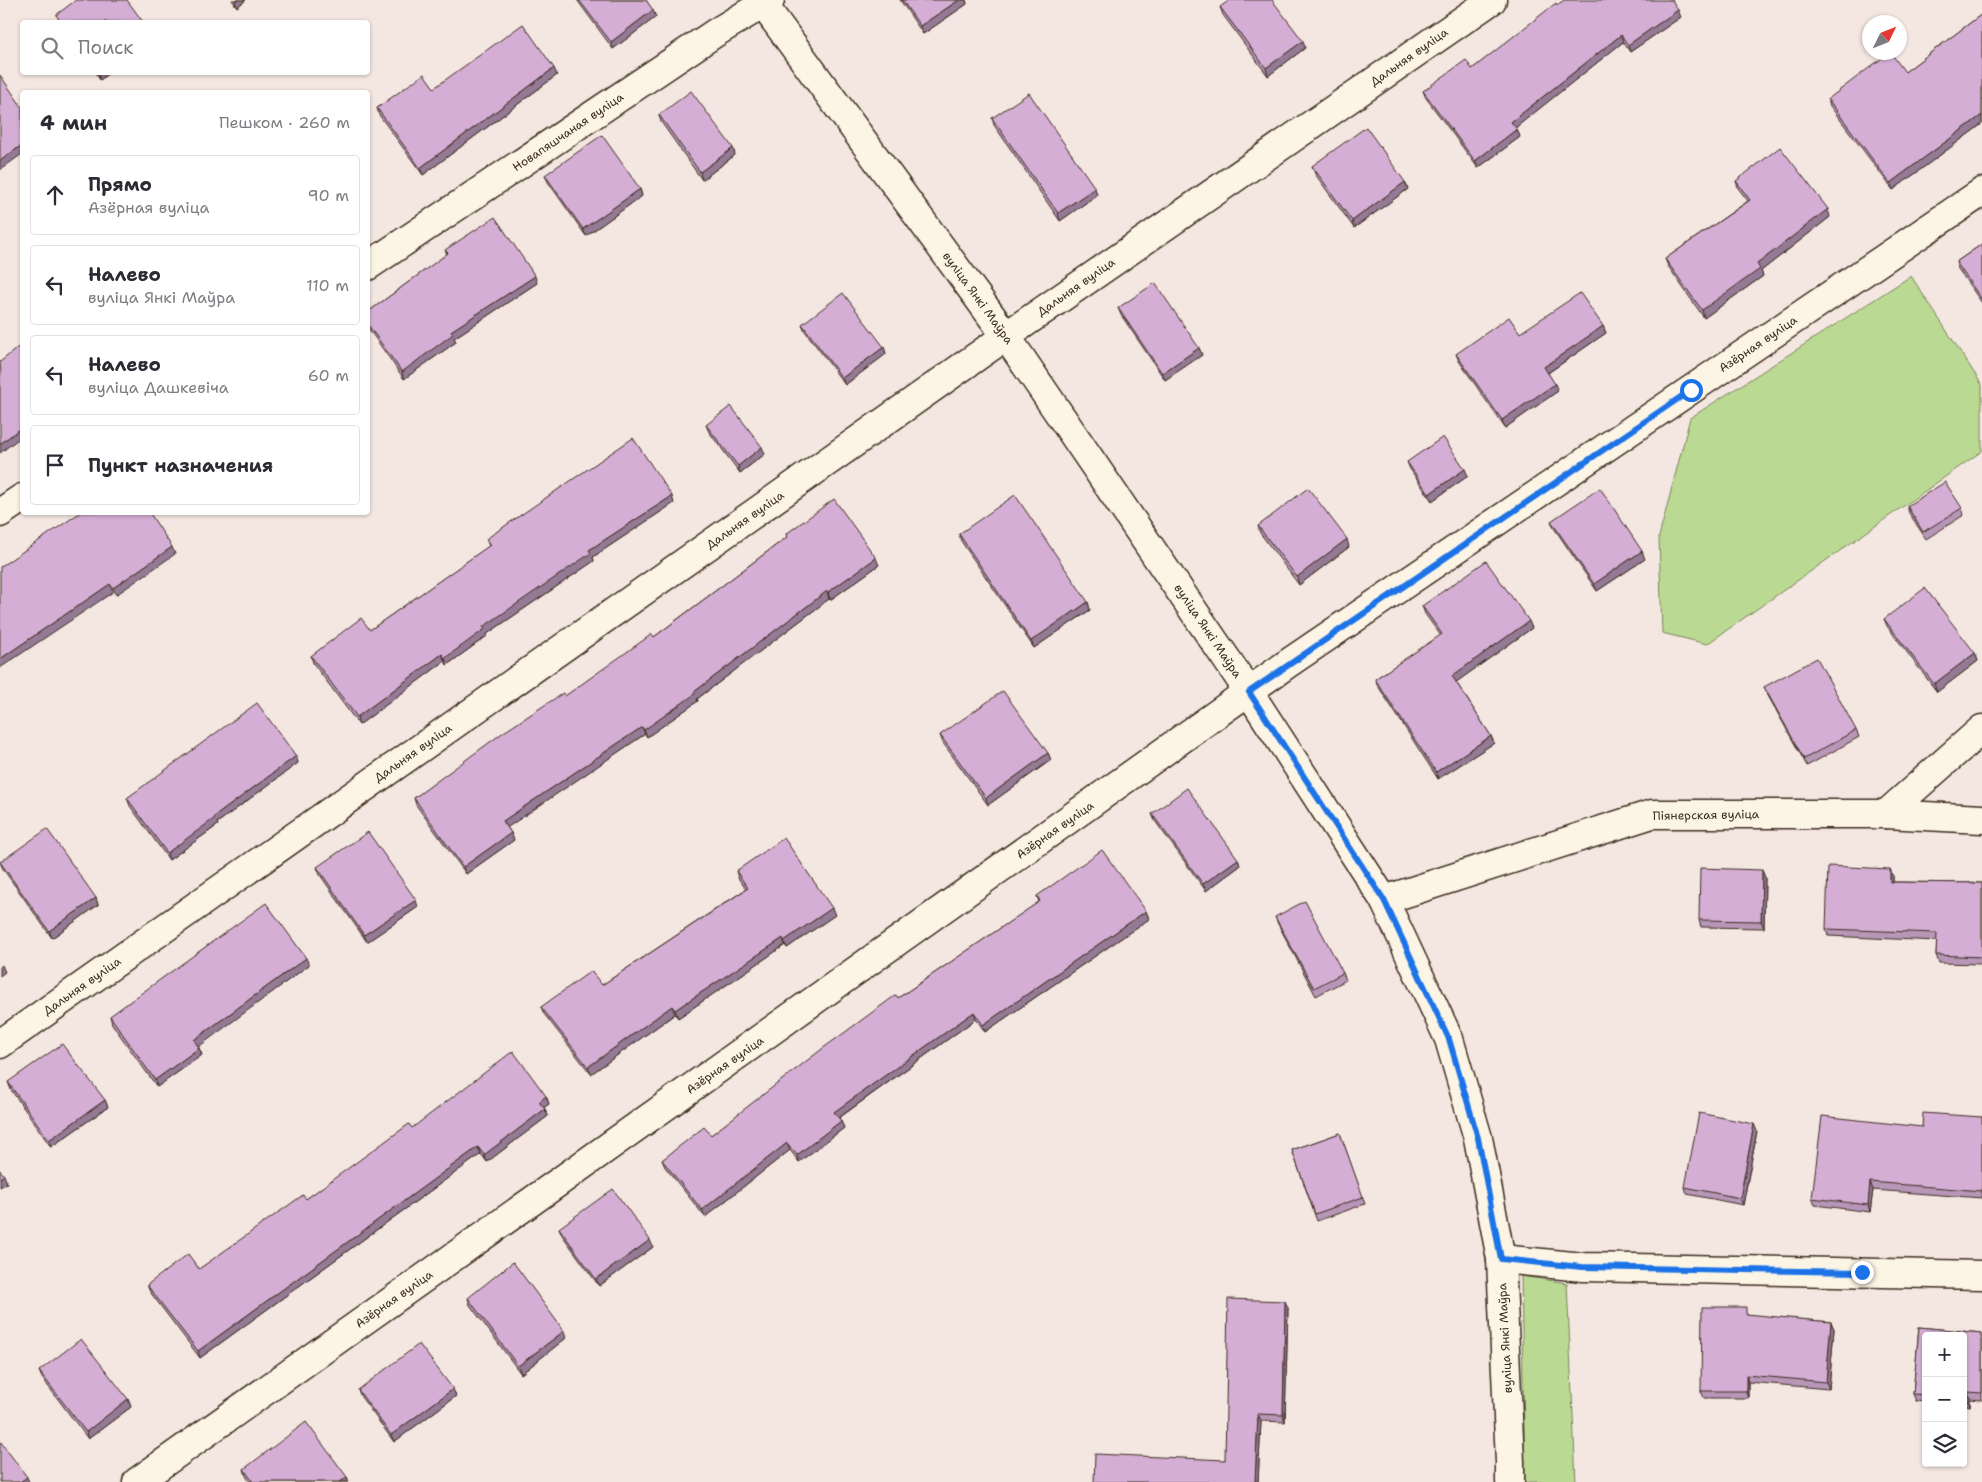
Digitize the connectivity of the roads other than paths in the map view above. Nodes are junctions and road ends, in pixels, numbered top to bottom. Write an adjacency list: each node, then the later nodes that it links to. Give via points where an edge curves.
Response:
1 (1492, 0): 5 (street, Дальняя вуліца)
2 (764, 1): 4 (street, Новапяшчаная вуліца); 5 (street, вуліца Янкі Маўра)
3 (1982, 192): 8 (street, Азёрная вуліца)
4 (370, 265)
5 (1006, 336): 8 (street, вуліца Янкі Маўра); 13 (street, Дальняя вуліца)
6 (20, 499): 7 (street)
7 (0, 513)
8 (1249, 692): 12 (street, вуліца Янкі Маўра); 16 (street, Азёрная вуліца)
9 (1982, 728): 10 (street)
10 (1886, 814): 11 (street, Піянерская вуліца); 12 (street, Піянерская вуліца, via 1652,814)
11 (1982, 819)
12 (1384, 900): 14 (street, вуліца Янкі Маўра, via 1449,1039 1478,1138)
13 (0, 1044)
14 (1501, 1259): 15 (street, via 1582,1267); 17 (street, вуліца Янкі Маўра)
15 (1982, 1275)
16 (137, 1482)
17 (1510, 1482)

